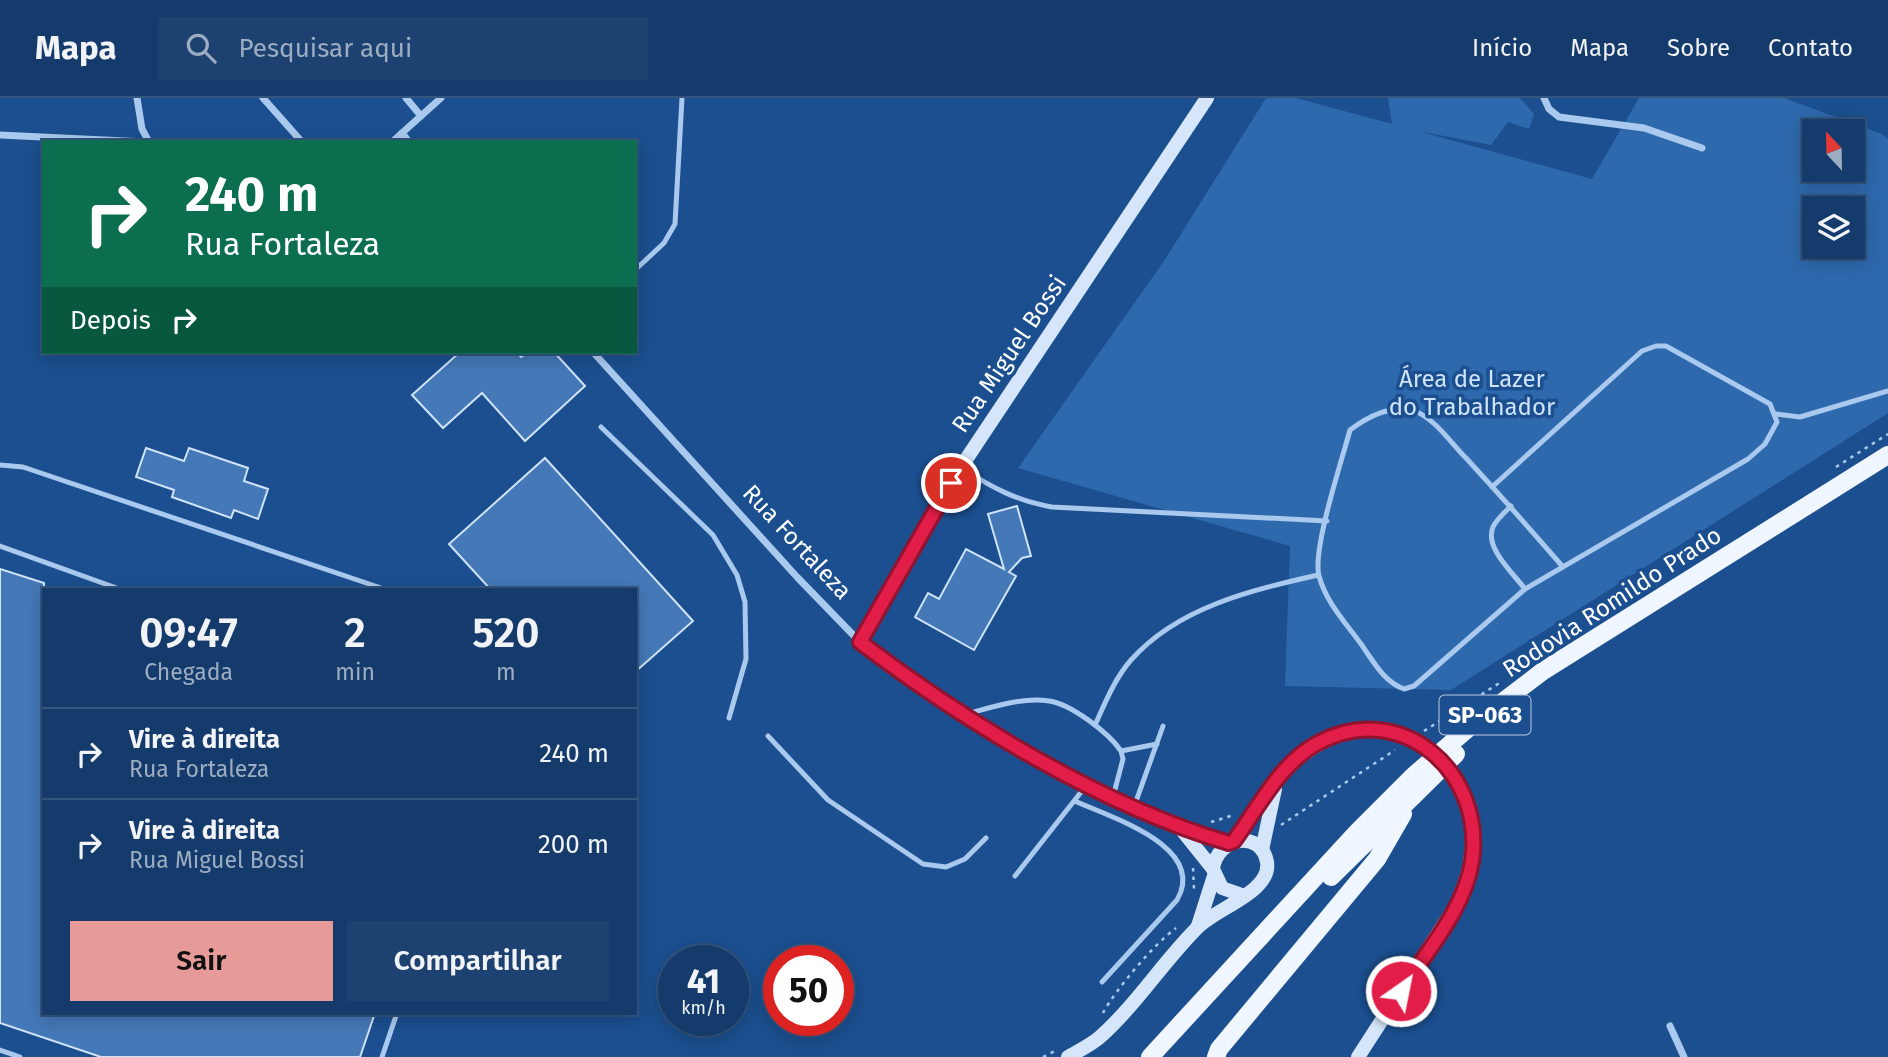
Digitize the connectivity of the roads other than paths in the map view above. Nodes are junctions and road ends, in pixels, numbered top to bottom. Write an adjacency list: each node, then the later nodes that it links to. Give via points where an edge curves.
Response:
1 (137, 98): 12 (street)
2 (263, 98): 13 (street)
3 (406, 98): 8 (street)
4 (440, 98): 8 (street)
5 (682, 98): 17 (lane, via 676,223 664,243)
6 (1207, 98): 24 (main road, Rua Miguel Bossi)
7 (1544, 98): 16 (street, via 1559,117 1644,128)
8 (421, 116): 9 (street)
9 (402, 133): 14 (street); 15 (street)
10 (0, 135): 11 (street)
11 (105, 140)
12 (146, 140)
13 (300, 140)
14 (394, 140)
15 (407, 140)
16 (1702, 148)
17 (637, 268)
18 (595, 354): 35 (street, Rua Fortaleza)
19 (1888, 391): 20 (lane, via 1800,417)
20 (1776, 414): 26 (lane, via 1770,404 1666,346 1656,346 1642,351); 30 (lane, via 1777,422 1765,444 1748,459)
21 (601, 427): 37 (lane, via 713,535 737,575 744,602 746,659)
22 (1888, 455): 60 (main road, Rodovia Romildo Prado / SP-063, via 1543,671 1471,726 1357,832)
23 (0, 465): 33 (lane, via 23,467)
24 (961, 467): 28 (lane, via 998,492 1052,507); 35 (main road, Rua Miguel Bossi)
25 (1888, 467): 45 (main road, Rodovia Romildo Prado / SP-063, via 1547,678 1478,732)
26 (1492, 487): 27 (lane); 28 (lane, via 1434,424 1415,411 1398,408 1350,430)
27 (1511, 506): 30 (lane); 34 (lane, via 1493,526 1490,537)
28 (1327, 521): 31 (lane)
29 (0, 546): 32 (lane)
30 (1563, 567): 34 (lane)
31 (1318, 575): 34 (lane, via 1326,598 1382,673 1404,690); 38 (lane, via 1201,609 1160,633 1130,661)
32 (116, 588)
33 (381, 588)
34 (1525, 589)
35 (860, 642): 36 (main road, Rua Fortaleza)
36 (964, 715): 38 (lane, via 1006,703 1050,701); 44 (main road, Rua Fortaleza)
37 (729, 718)
38 (1095, 725): 42 (lane)
39 (1163, 726): 41 (lane)
40 (768, 736): 49 (lane, via 828,800 923,864 946,867 965,859)
41 (1157, 744): 42 (lane); 48 (lane)
42 (1121, 751): 46 (lane)
43 (1277, 780): 51 (main road); 52 (main road); 67 (main road, bridge, via 1315,745 1355,731 1377,729 1412,739 1443,761 1465,797 1474,837 1466,884)
44 (1088, 784): 46 (main road, Rua Fortaleza); 47 (lane)
45 (1415, 794): 60 (main road, Rodovia Romildo Prado / SP-063); 66 (main road, via 1377,859)
46 (1113, 797): 48 (main road, Rua Fortaleza)
47 (1075, 801): 54 (lane); 57 (lane, via 1162,842 1175,855 1181,874 1177,900)
48 (1134, 807): 50 (main road, Rua Fortaleza)
49 (986, 838)
50 (1198, 841): 51 (main road); 53 (main road, Rua Fortaleza)
51 (1231, 842): 52 (main road, via 1252,843); 53 (main road, via 1220,851)
52 (1262, 850): 55 (main road, via 1268,864 1265,878 1256,890)
53 (1214, 872): 55 (main road, via 1222,888); 56 (main road)
54 (1015, 876)
55 (1242, 895): 56 (main road)
56 (1191, 924): 62 (main road, via 1099,1038)
57 (1102, 982)
58 (396, 1015): 64 (lane)
59 (1670, 1026): 68 (street)
60 (1162, 1049): 65 (main road, Rodovia Romildo Prado / SP-063)
61 (0, 1051): 63 (lane)
62 (1064, 1053)
63 (20, 1057)
64 (382, 1057)
65 (1148, 1057)
66 (1216, 1057)
67 (1358, 1057)
68 (1684, 1057)

